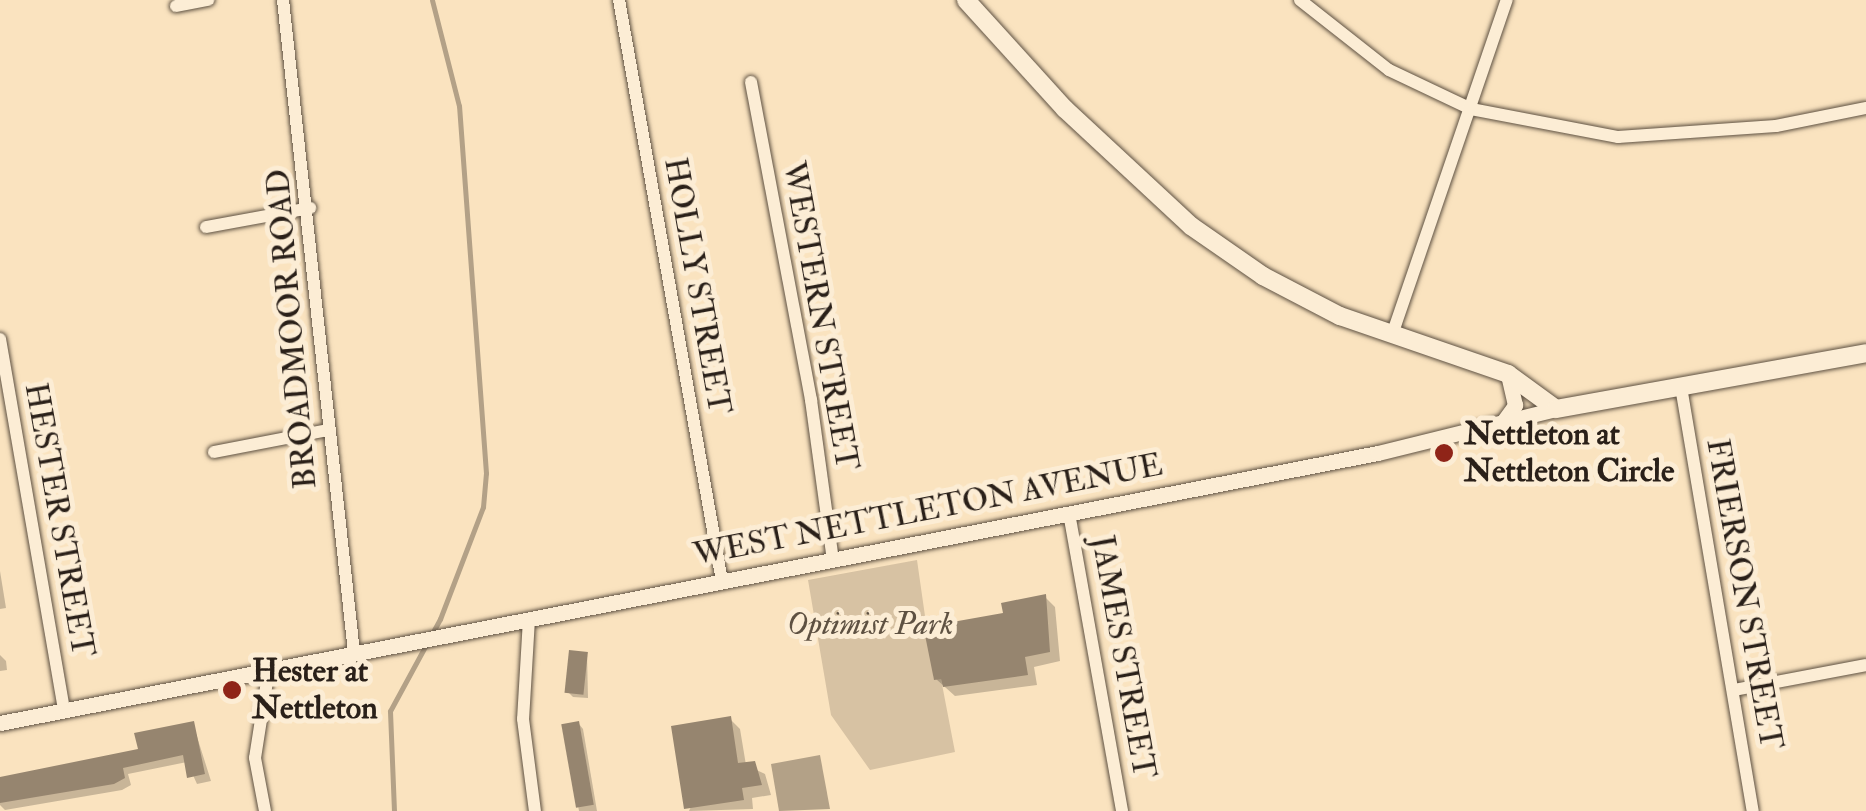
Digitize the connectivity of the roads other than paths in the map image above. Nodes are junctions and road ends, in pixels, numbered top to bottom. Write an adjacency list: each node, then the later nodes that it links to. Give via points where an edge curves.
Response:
1 (208, 0): 7 (street)
2 (283, 0): 11 (street, BROADMOOR ROAD)
3 (618, 0): 24 (street, HOLLY STREET)
4 (966, 0): 13 (main road, via 1065,108 1191,226 1263,276)
5 (1300, 0): 10 (street, via 1389,70)
6 (1507, 0): 10 (street)
7 (176, 6)
8 (750, 82): 23 (street, WESTERN STREET, via 811,400)
9 (1866, 108): 10 (street, via 1776,126 1618,138)
10 (1472, 109): 13 (street)
11 (310, 208): 12 (street); 20 (street, BROADMOOR ROAD)
12 (206, 227)
13 (1392, 335): 16 (main road)
14 (0, 339): 30 (street, HESTER STREET)
15 (1866, 353): 17 (main road, WEST NETTLETON AVENUE)
16 (1508, 374): 18 (main road); 19 (street, via 1515,405)
17 (1681, 387): 18 (main road, WEST NETTLETON AVENUE); 29 (street, FRIERSON STREET)
18 (1556, 410): 19 (street, WEST NETTLETON AVENUE)
19 (1500, 426): 22 (street, WEST NETTLETON AVENUE)
20 (328, 430): 21 (street); 26 (street, BROADMOOR ROAD)
21 (214, 452)
22 (1069, 513): 23 (street, WEST NETTLETON AVENUE); 34 (street, JAMES STREET)
23 (832, 560): 24 (street, WEST NETTLETON AVENUE)
24 (722, 581): 25 (street, WEST NETTLETON AVENUE)
25 (529, 619): 26 (street, WEST NETTLETON AVENUE); 33 (street, via 523,719)
26 (354, 652): 28 (street, WEST NETTLETON AVENUE)
27 (1866, 664): 29 (street)
28 (269, 669): 30 (street, WEST NETTLETON AVENUE); 32 (street, via 255,758)
29 (1734, 690): 35 (street, FRIERSON STREET)
30 (64, 710): 31 (street, WEST NETTLETON AVENUE)
31 (0, 723)
32 (264, 811)
33 (535, 811)
34 (1122, 811)
35 (1754, 811)

